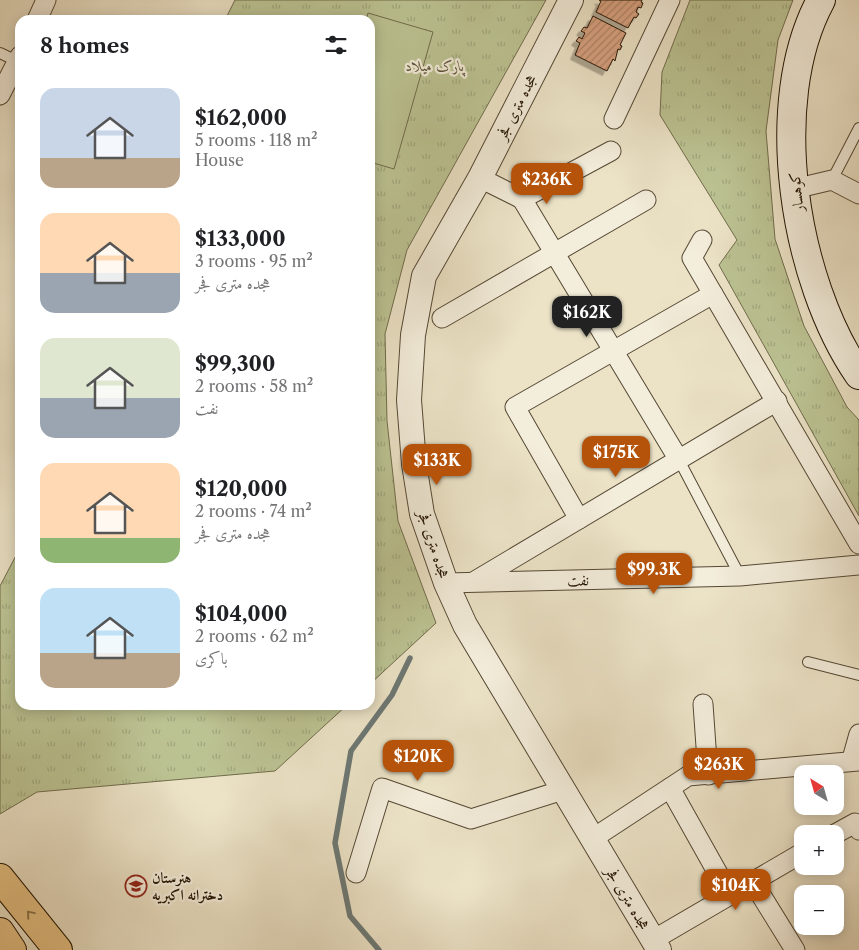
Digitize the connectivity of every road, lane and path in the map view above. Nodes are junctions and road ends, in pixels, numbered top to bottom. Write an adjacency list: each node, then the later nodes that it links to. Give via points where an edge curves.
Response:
1 (46, 0): 5 (street)
2 (571, 0): 13 (street, هجده متری فجر)
3 (670, 0): 10 (street)
4 (821, 0): 15 (main road, کوهسار, via 808,23 793,94)
5 (39, 15)
6 (0, 53): 7 (lane)
7 (15, 58)
8 (15, 67): 9 (street)
9 (0, 96)
10 (614, 119)
11 (859, 128): 14 (lane)
12 (611, 151): 17 (street)
13 (480, 178): 17 (street); 32 (street, هجده متری فجر, via 424,276 413,335 409,400 414,464 422,514)
14 (832, 180): 15 (street); 16 (street)
15 (794, 190): 24 (main road, کوهسار, via 802,237 819,296 843,352)
16 (859, 194)
17 (522, 199): 20 (street)
18 (646, 200): 20 (street)
19 (702, 240): 21 (street, via 692,258)
20 (555, 252): 22 (street); 23 (street)
21 (713, 294): 23 (street); 25 (street)
22 (442, 318)
23 (614, 351): 26 (street); 27 (street, via 515,407)
24 (859, 375)
25 (777, 401): 26 (street); 28 (street)
26 (679, 460): 27 (street); 30 (lane)
27 (579, 520): 31 (street)
28 (859, 544)
29 (859, 565): 30 (street, نفت)
30 (740, 576): 31 (street, نفت)
31 (473, 583): 32 (street, نفت)
32 (446, 584): 40 (street, هجده متری فجر, via 465,625)
33 (808, 662): 34 (lane)
34 (859, 675)
35 (703, 704): 38 (street)
36 (859, 734): 37 (street)
37 (855, 760): 38 (street)
38 (708, 775): 39 (street, via 688,776)
39 (670, 788): 43 (street); 48 (street)
40 (563, 790): 43 (street, هجده متری فجر); 45 (street, via 472,819 382,788)
41 (857, 826): 42 (street)
42 (844, 831)
43 (592, 839): 50 (street, هجده متری فجر)
44 (794, 858): 47 (street)
45 (356, 872)
46 (0, 878): 52 (main road, one-way to 46)
47 (753, 882): 48 (street); 53 (street)
48 (730, 895): 50 (street)
49 (0, 932): 51 (main road)
50 (656, 945)
51 (12, 950)
52 (58, 950)
53 (795, 950)

